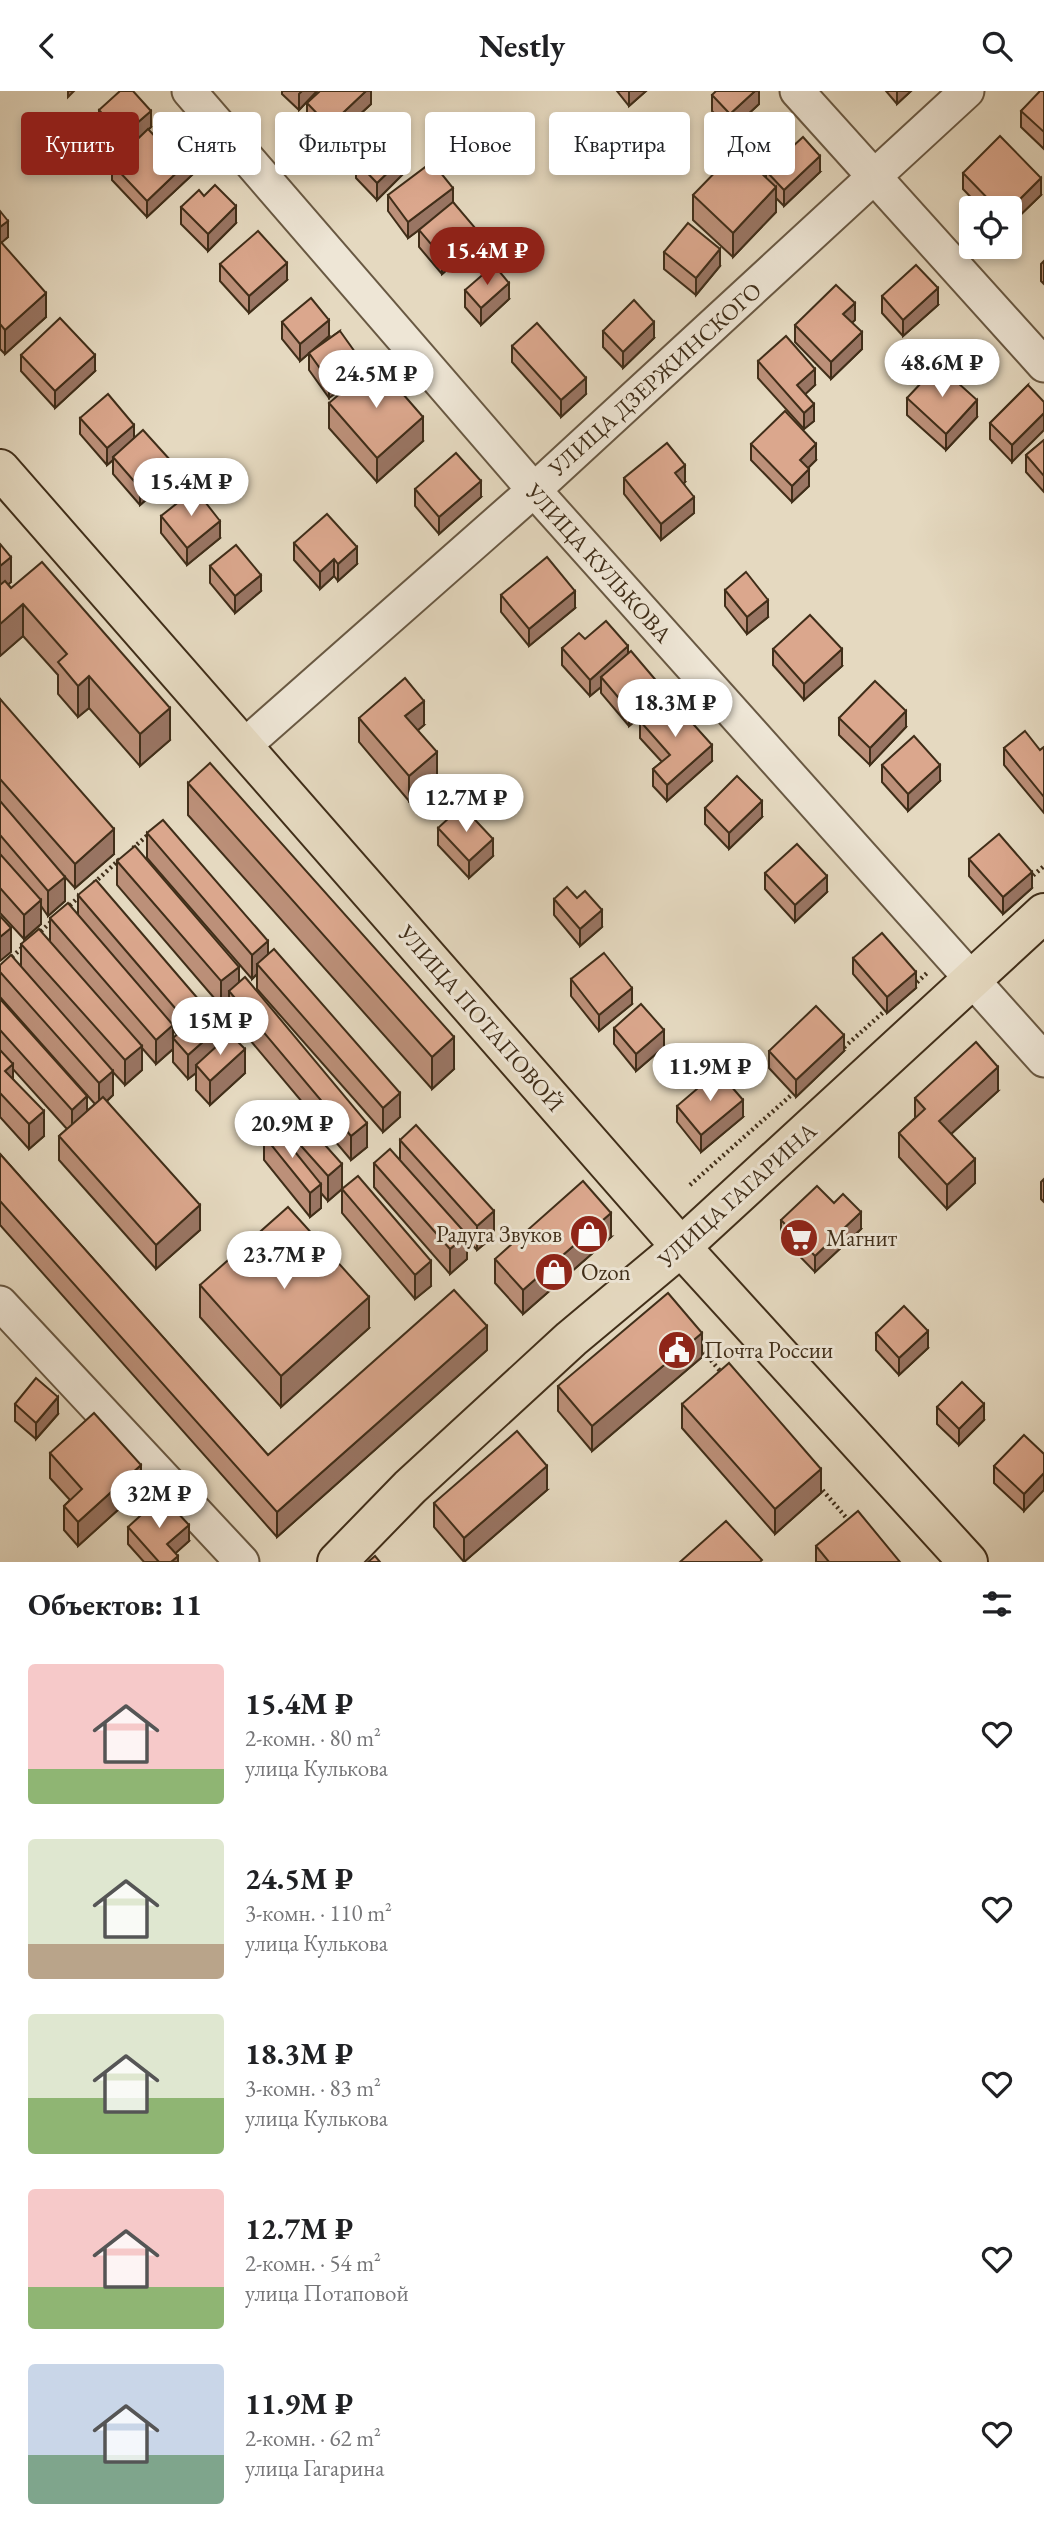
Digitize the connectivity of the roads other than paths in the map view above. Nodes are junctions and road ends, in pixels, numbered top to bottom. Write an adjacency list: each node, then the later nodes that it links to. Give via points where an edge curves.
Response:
1 (190, 91): 7 (street, УЛИЦА КУЛЬКОВА)
2 (797, 91): 4 (street)
3 (968, 91): 4 (street, УЛИЦА ДЗЕРЖИНСКОГО)
4 (876, 177): 5 (street); 7 (street, УЛИЦА ДЗЕРЖИНСКОГО)
5 (1044, 365)
6 (0, 469): 8 (main road, УЛИЦА ПОТАПОВОЙ)
7 (534, 490): 8 (street, УЛИЦА ДЗЕРЖИНСКОГО); 10 (street, УЛИЦА КУЛЬКОВА)
8 (244, 746): 12 (main road, УЛИЦА ПОТАПОВОЙ)
9 (1035, 898): 10 (main road, УЛИЦА ГАГАРИНА)
10 (960, 965): 11 (street, УЛИЦА КУЛЬКОВА); 12 (main road, УЛИЦА ГАГАРИНА)
11 (1044, 1060)
12 (681, 1247): 15 (main road, УЛИЦА ГАГАРИНА, via 410,1487); 16 (main road, УЛИЦА ПОТАПОВОЙ)
13 (0, 1303): 14 (street)
14 (242, 1562)
15 (337, 1562)
16 (968, 1562)

